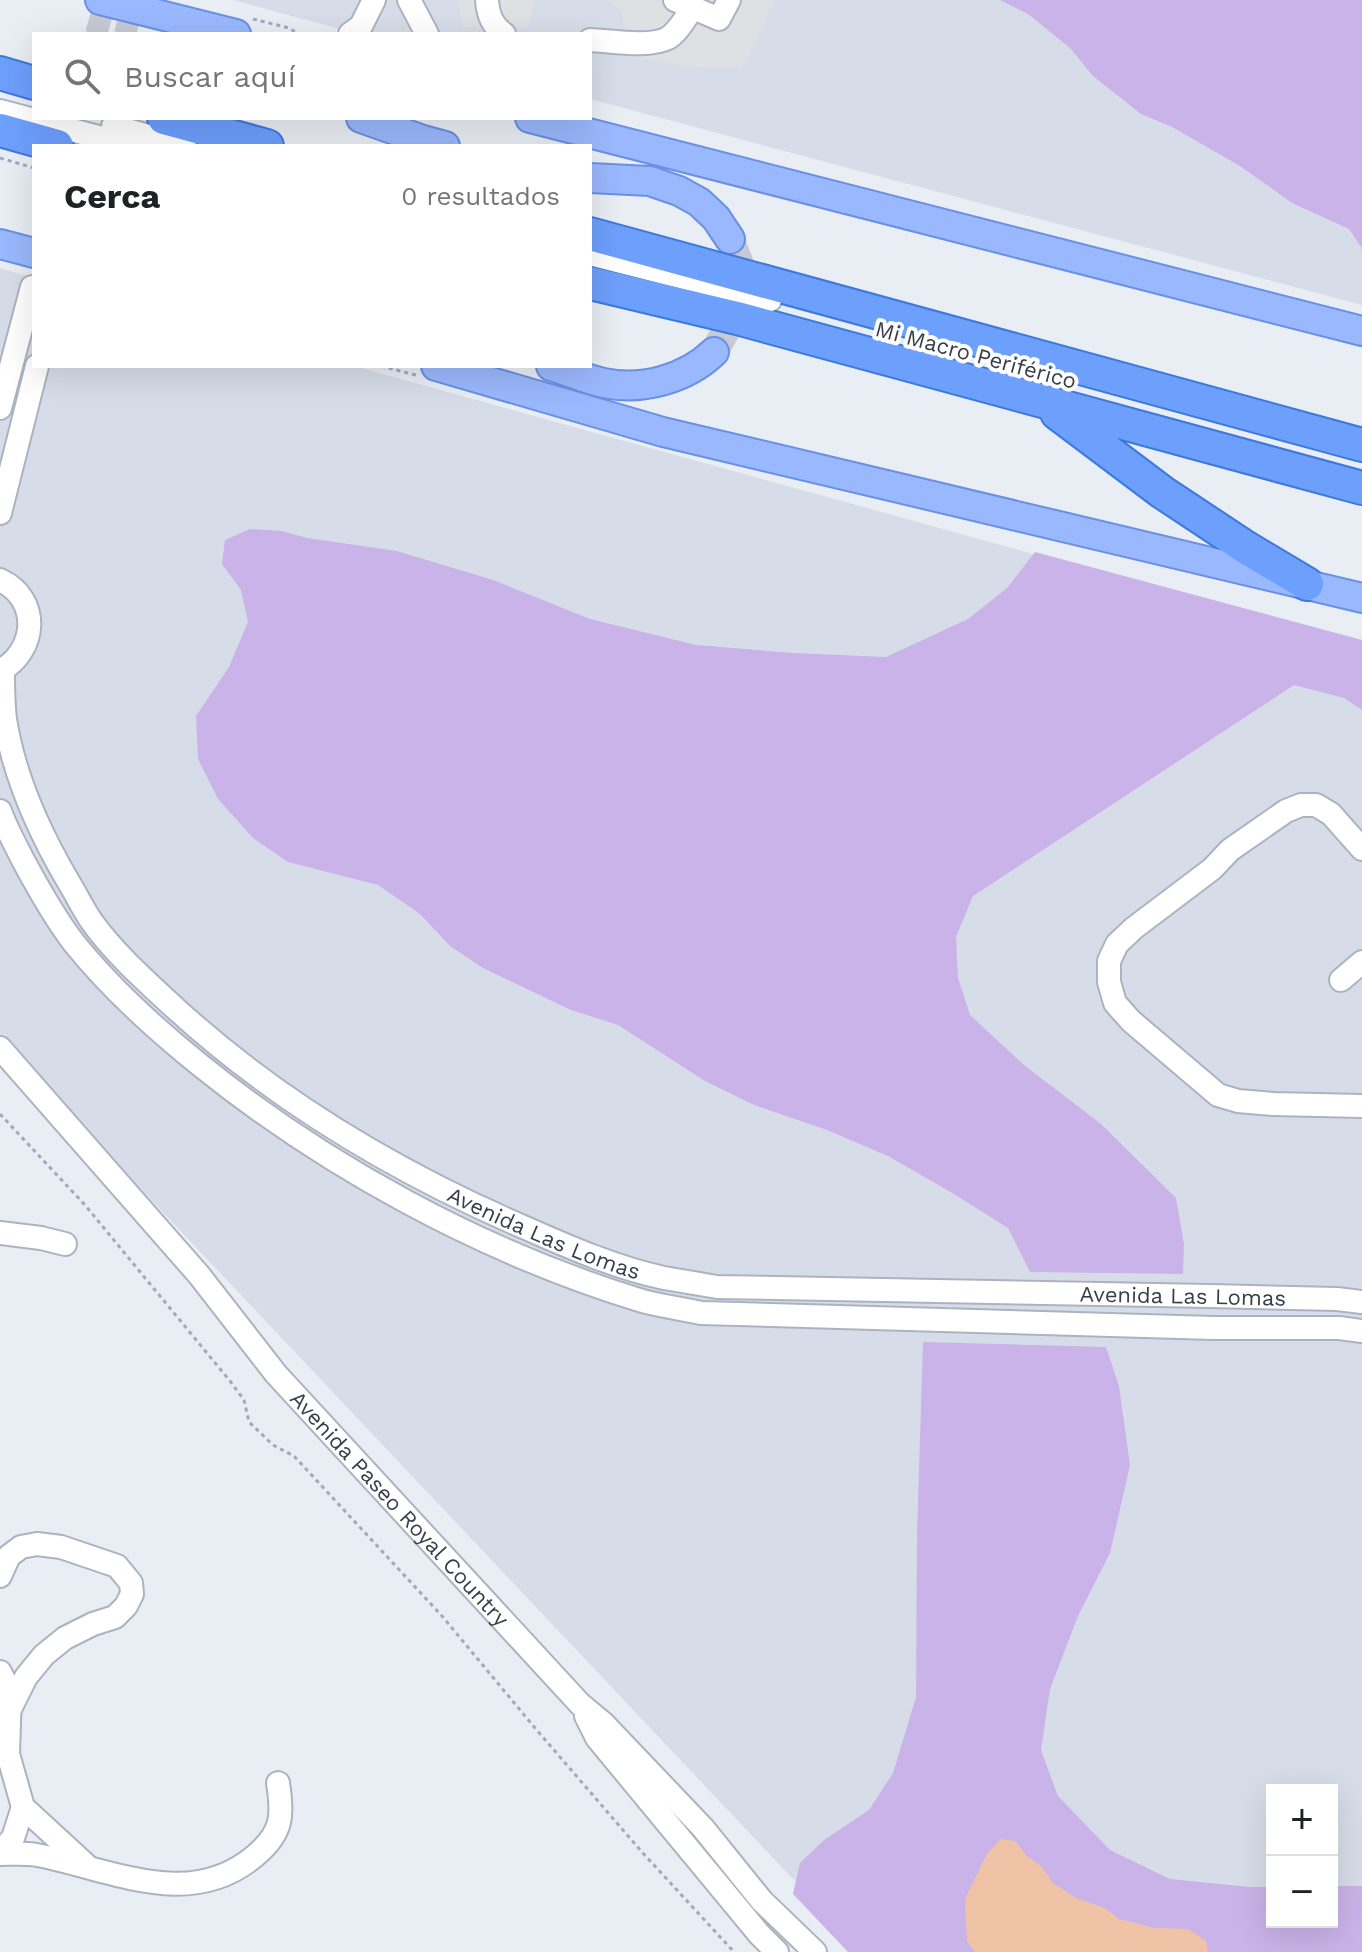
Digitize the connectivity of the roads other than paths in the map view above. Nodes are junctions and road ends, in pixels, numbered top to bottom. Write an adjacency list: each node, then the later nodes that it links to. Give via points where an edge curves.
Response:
1 (100, 0): 8 (main road)
2 (374, 0): 11 (street)
3 (409, 0): 12 (street)
4 (426, 0): 13 (street)
5 (487, 0): 14 (street, via 489,17)
6 (729, 0): 7 (street, via 719,19)
7 (684, 4): 15 (street, via 670,38)
8 (161, 15): 9 (main road); 10 (main road)
9 (189, 32)
10 (228, 32)
11 (353, 32)
12 (427, 32)
13 (428, 32)
14 (501, 32)
15 (592, 40)
16 (0, 73): 17 (highway)
17 (32, 82)
18 (0, 96): 19 (street)
19 (32, 104)
20 (0, 111): 21 (street)
21 (32, 119)
22 (34, 120): 29 (street)
23 (89, 120): 30 (street)
24 (171, 120): 31 (highway)
25 (367, 120): 32 (main road)
26 (538, 120): 42 (main road)
27 (0, 130): 28 (highway)
28 (50, 144)
29 (124, 144)
30 (178, 144)
31 (260, 144)
32 (438, 144)
33 (592, 178): 35 (main road, via 650,181 679,191 716,218)
34 (592, 235): 49 (highway)
35 (730, 239)
36 (0, 244): 37 (main road)
37 (32, 252)
38 (592, 254): 50 (street, Mi Macro Periférico)
39 (592, 269): 51 (street, Mi Macro Periférico)
40 (592, 283): 47 (highway)
41 (32, 287): 48 (street)
42 (1362, 331)
43 (714, 352): 46 (main road, via 689,371 631,385)
44 (36, 368): 53 (street)
45 (443, 368): 55 (main road, via 663,432)
46 (557, 368)
47 (1042, 401): 52 (highway); 55 (highway, via 1162,492)
48 (0, 408)
49 (1362, 445)
50 (1362, 459)
51 (1362, 473)
52 (1362, 488)
53 (0, 513)
54 (0, 580): 57 (street, via 18,593 29,620 24,649)
55 (1307, 584): 56 (main road)
56 (1362, 598)
57 (1, 671): 66 (street, Avenida Las Lomas, via 14,761 32,815 92,923 140,976 253,1074 321,1121 493,1214 582,1252 662,1277 717,1287)
58 (0, 811): 68 (street, Avenida Las Lomas, via 40,892 73,941 122,998 173,1044 319,1151 470,1234 560,1272 638,1300 701,1313)
59 (1362, 849): 63 (street, via 1316,805 1286,811 1117,944 1109,961 1109,982 1115,1003 1131,1021 1218,1095 1273,1104)
60 (1362, 962): 61 (street)
61 (1341, 980)
62 (0, 1048): 72 (street, Avenida Paseo Royal Country, via 199,1275 276,1374)
63 (1362, 1106)
64 (0, 1233): 65 (street)
65 (65, 1244)
66 (1337, 1299): 67 (street, Avenida Las Lomas); 68 (street)
67 (1362, 1302)
68 (1339, 1328): 69 (street, Avenida Las Lomas)
69 (1362, 1331)
70 (0, 1576): 73 (street, via 9,1556 21,1547 61,1547 117,1566 131,1583 132,1594 115,1617 65,1638 44,1655)
71 (0, 1672): 73 (street, via 10,1691)
72 (580, 1704): 78 (street, via 597,1738); 79 (street, Avenida Paseo Royal Country)
73 (10, 1709): 75 (street, via 8,1754)
74 (278, 1783): 77 (street, via 278,1829 244,1865 218,1878 182,1884 145,1882)
75 (23, 1807): 76 (street, via 13,1838); 77 (street)
76 (0, 1853): 77 (street, via 34,1854)
77 (89, 1868)
78 (777, 1952)
79 (815, 1952)

